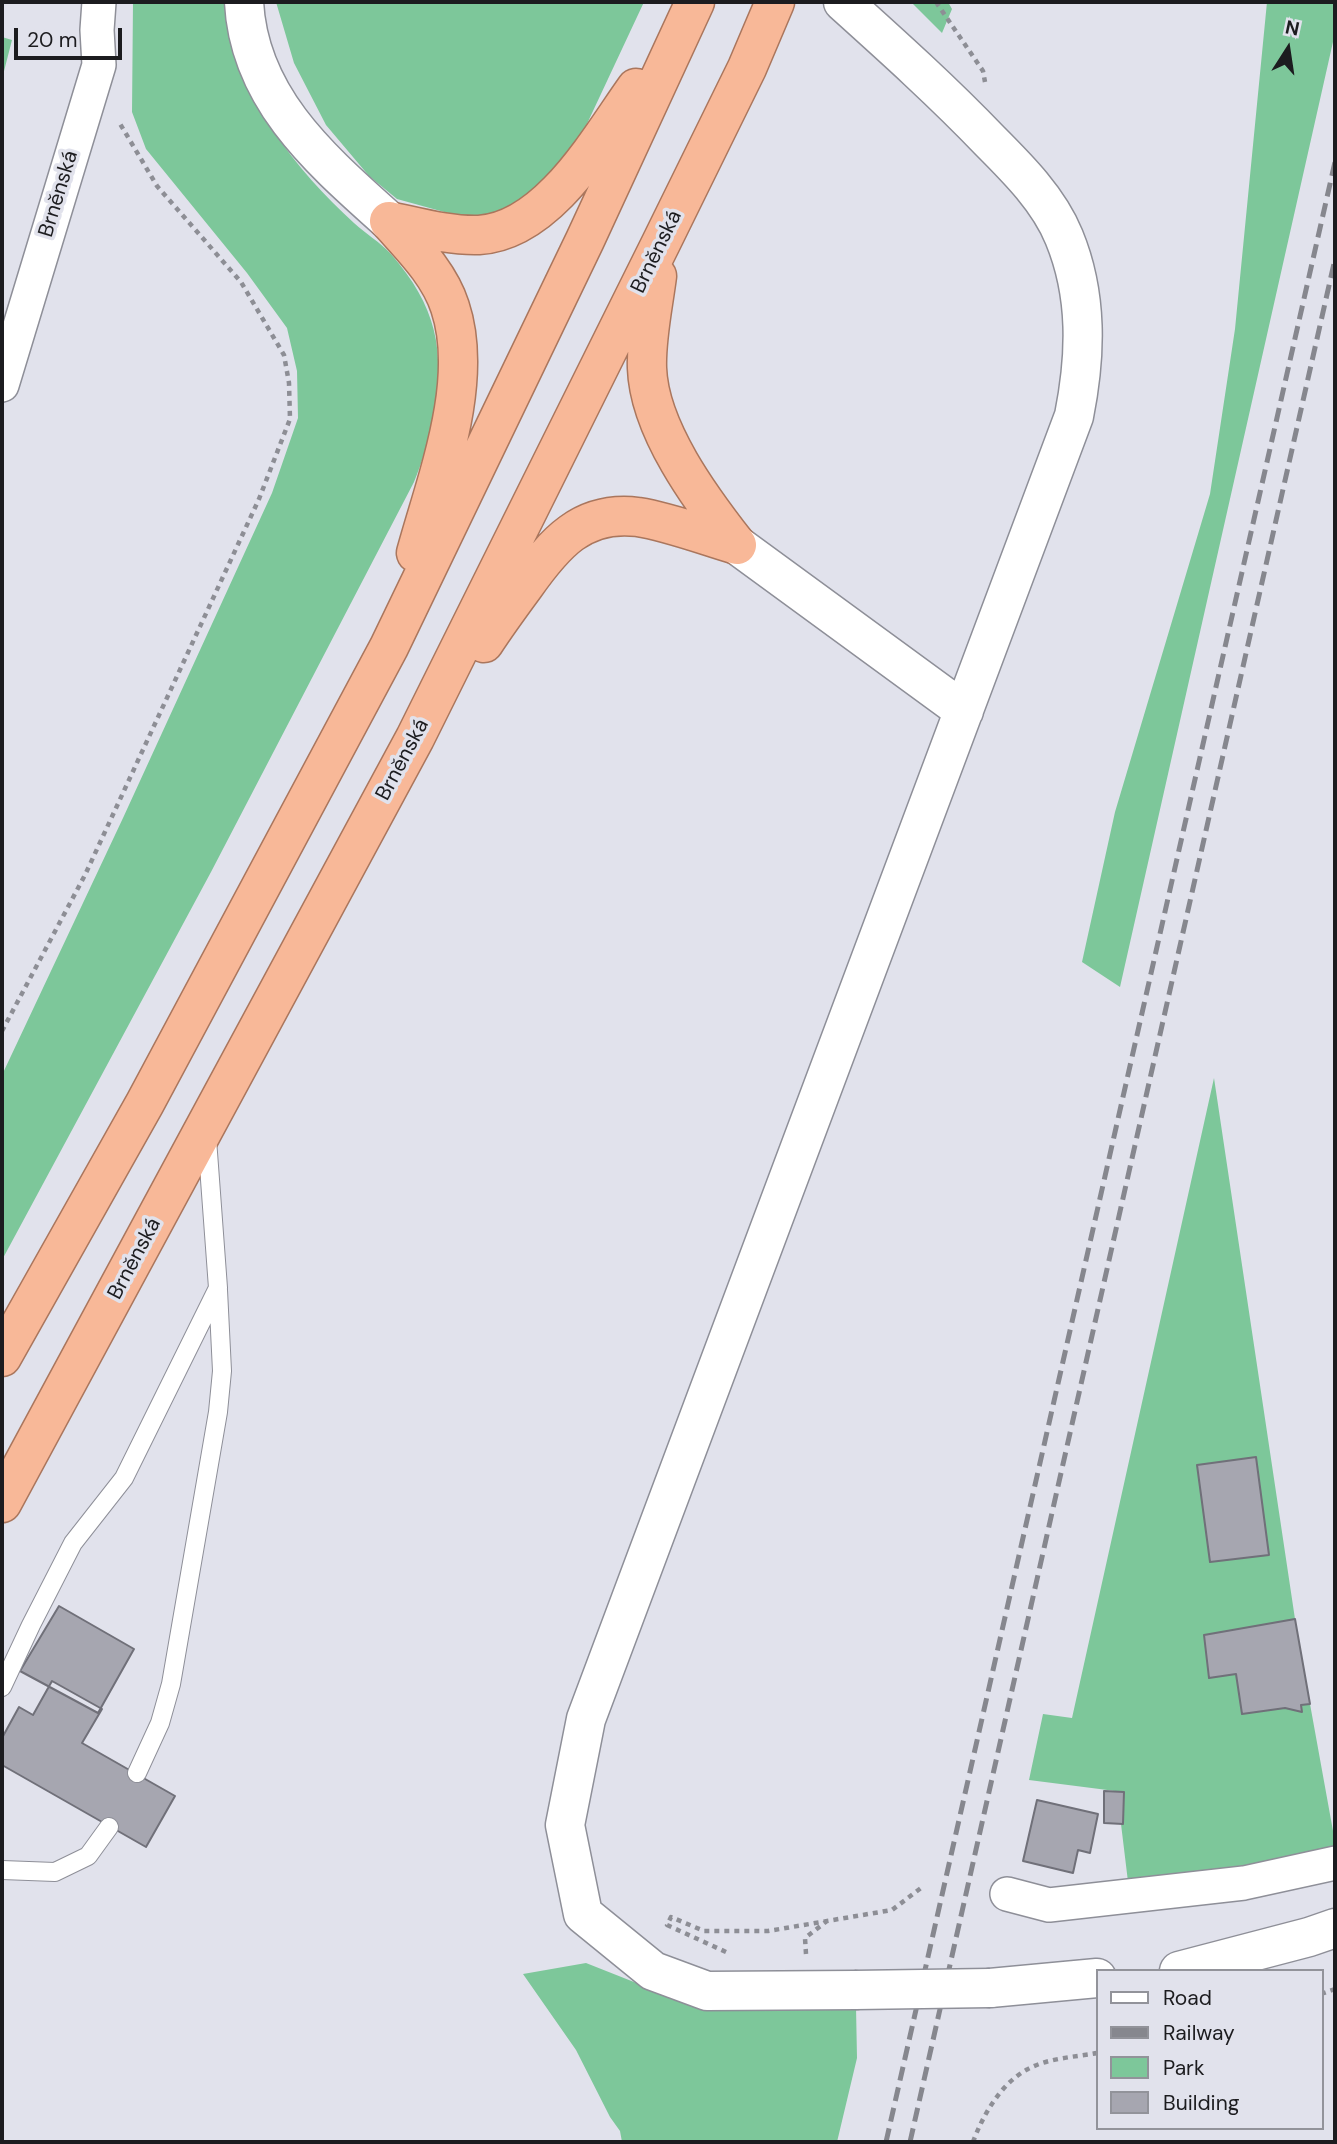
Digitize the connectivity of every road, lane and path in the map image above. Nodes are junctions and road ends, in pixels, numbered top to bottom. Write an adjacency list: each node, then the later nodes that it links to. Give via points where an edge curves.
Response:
1 (99, 2): 7 (street, Brněnská)
2 (243, 2): 9 (street, via 249,46 276,100 321,160)
3 (775, 2): 10 (highway, Brněnská)
4 (843, 2): 8 (street)
5 (936, 2): 8 (path, via 983,71 985,84)
6 (693, 7): 9 (highway, via 581,164 542,207 505,229 480,235); 13 (highway)
7 (99, 65): 11 (street, Brněnská); 16 (path, via 116,117 157,186 241,282 284,355 290,419 259,499 85,875)
8 (967, 117): 14 (street, via 1056,220 1078,280 1083,360 1074,416)
9 (388, 221): 13 (highway, via 442,289 455,328 458,363 449,431)
10 (661, 243): 12 (highway, via 648,350 649,390 682,466); 15 (highway, Brněnská)
11 (2, 384)
12 (737, 545): 14 (street); 15 (highway, via 640,517 590,522 575,530 547,554)
13 (389, 648): 19 (highway)
14 (964, 711): 33 (street, bridge, via 586,1719 565,1825 583,1914 653,1971 707,1991 989,1988)
15 (415, 738): 17 (highway, Brněnská)
16 (2, 1031)
17 (206, 1128): 18 (lane); 20 (highway, Brněnská)
18 (218, 1288): 21 (lane, via 124,1478 74,1544); 22 (lane, via 222,1371 218,1412 171,1684 160,1723)
19 (2, 1357)
20 (2, 1503)
21 (2, 1688)
22 (136, 1773)
23 (109, 1827): 25 (lane, via 88,1856 55,1872)
24 (1335, 1863): 27 (street, via 1244,1882 1049,1905)
25 (2, 1870)
26 (921, 1888): 28 (path, via 892,1910)
27 (1007, 1894)
28 (828, 1921): 30 (path, via 768,1931 704,1931 671,1917 667,1925); 31 (path, via 805,1938)
29 (1335, 1928): 32 (street)
30 (727, 1952)
31 (807, 1961)
32 (1187, 1969)
33 (1096, 1978)
34 (1096, 2053): 35 (path, via 1028,2069 994,2102)
35 (973, 2142)

